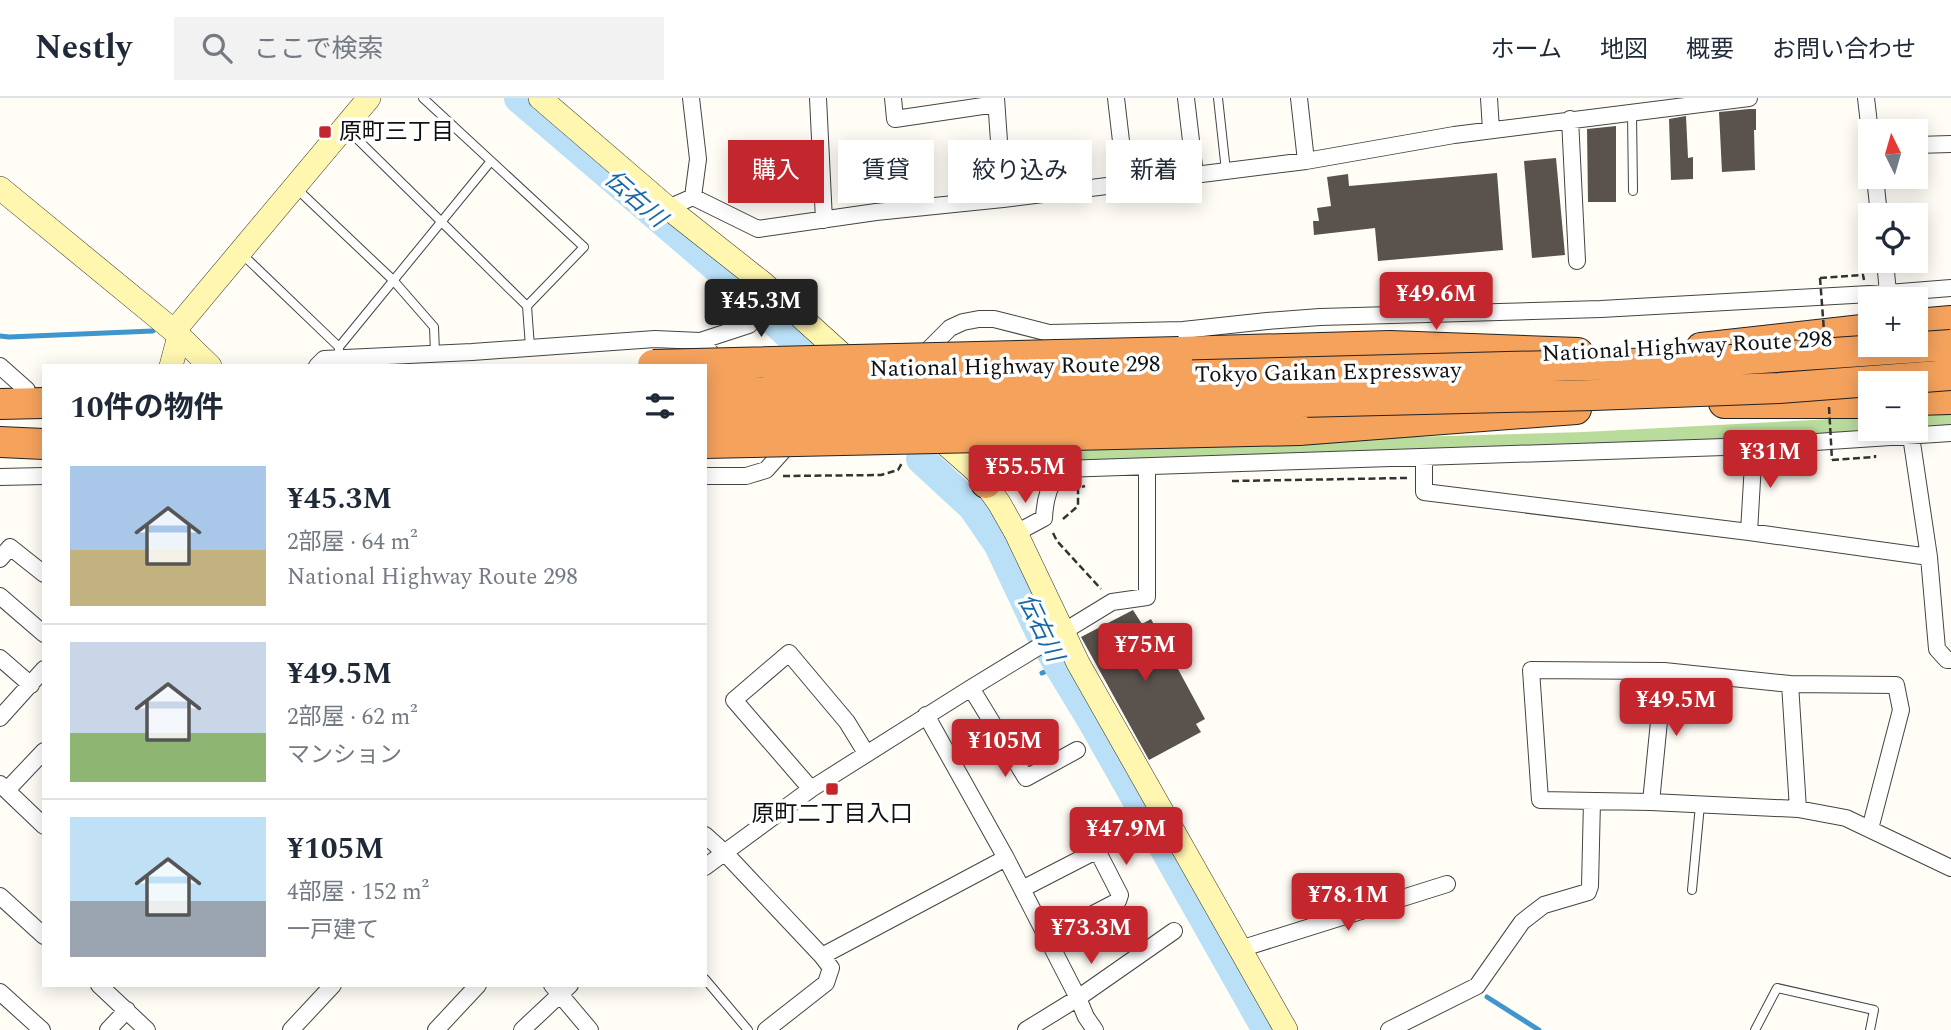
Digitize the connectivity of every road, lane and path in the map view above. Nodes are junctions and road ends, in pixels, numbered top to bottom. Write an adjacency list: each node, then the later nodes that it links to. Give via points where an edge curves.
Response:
1 (369, 98): 18 (street)
2 (424, 98): 26 (lane)
3 (540, 98): 34 (street)
4 (691, 98): 32 (street, via 698,159)
5 (818, 98): 35 (street)
6 (894, 98): 14 (street, via 895,119)
7 (1116, 98): 21 (street)
8 (1186, 98): 22 (street)
9 (1218, 98): 27 (lane)
10 (1299, 98): 25 (street)
11 (1489, 98): 19 (street)
12 (1749, 98): 15 (street)
13 (1866, 98): 17 (street)
14 (996, 101): 20 (street)
15 (1632, 113): 16 (street); 31 (lane)
16 (1570, 119): 19 (street); 38 (street)
17 (1868, 119)
18 (344, 127): 29 (street); 36 (lane)
19 (1492, 130): 25 (street)
20 (999, 140)
21 (1121, 140)
22 (1191, 140)
23 (1951, 144): 24 (street)
24 (1928, 145)
25 (1306, 161): 27 (street)
26 (491, 162): 36 (lane); 46 (lane, via 584,247)
27 (1226, 171): 28 (street)
28 (1202, 174)
29 (295, 187): 37 (street); 41 (lane)
30 (0, 188): 52 (street)
31 (1633, 191)
32 (693, 197): 34 (street); 35 (street, via 758,229)
33 (964, 203): 35 (street)
34 (668, 208): 42 (street)
35 (824, 219)
36 (442, 222): 41 (lane); 46 (lane)
37 (240, 252): 52 (street); 58 (lane)
38 (1577, 261)
39 (1863, 275): 40 (path)
40 (1820, 278)
41 (393, 280): 58 (lane); 60 (lane, via 434,327)
42 (763, 283): 54 (street, via 760,311 749,326); 67 (street)
43 (1951, 288): 44 (street)
44 (1928, 290)
45 (1858, 295): 66 (street, via 1601,309 1320,317 1183,330 1049,333 979,319 963,322 939,337)
46 (527, 306): 56 (lane)
47 (1951, 321): 48 (highway)
48 (1928, 323)
49 (1858, 330): 57 (highway)
50 (1951, 331): 51 (highway)
51 (1928, 332)
52 (177, 334): 61 (street); 62 (street)
53 (1858, 338): 57 (highway, National Highway Route 298)
54 (700, 341): 56 (street, via 655,339); 69 (street)
55 (1951, 345): 69 (highway, Tokyo Gaikan Expressway, bridge, via 1689,362)
56 (530, 347): 60 (street)
57 (1701, 348): 59 (highway, National Highway Route 298)
58 (339, 352): 60 (street); 63 (street)
59 (1578, 353): 64 (highway, bridge, via 1390,346); 66 (highway, National Highway Route 298)
60 (435, 354)
61 (171, 364)
62 (209, 364)
63 (319, 364)
64 (707, 364)
65 (0, 366): 72 (street)
66 (924, 369): 67 (highway, National Highway Route 298)
67 (862, 371): 69 (highway, National Highway Route 298); 82 (street)
68 (1951, 375): 80 (highway, Tokyo Gaikan Expressway, bridge, via 1594,395)
69 (713, 379)
70 (1951, 388): 71 (highway)
71 (1928, 390)
72 (29, 394): 78 (highway)
73 (1858, 395): 76 (highway)
74 (1951, 398): 75 (highway)
75 (1928, 399)
76 (1704, 403): 77 (highway); 79 (highway)
77 (1858, 403)
78 (0, 404)
79 (1576, 409): 81 (highway); 91 (highway, bridge, via 1299,429)
80 (707, 416)
81 (998, 423): 82 (highway); 106 (highway, via 986,456)
82 (923, 425): 83 (highway); 106 (street)
83 (804, 428): 84 (highway); 100 (street)
84 (707, 430)
85 (1951, 433): 88 (street)
86 (42, 434): 87 (highway)
87 (0, 435)
88 (1928, 435)
89 (1858, 439): 94 (street)
90 (1912, 441): 112 (street)
91 (707, 443)
92 (0, 444): 93 (highway)
93 (42, 444)
94 (1754, 446): 95 (street); 110 (street)
95 (1424, 457): 99 (street); 110 (street, via 1424,492)
96 (1875, 457): 98 (path)
97 (904, 459): 100 (path, via 898,470 881,475 776,476)
98 (1832, 460)
99 (1147, 467): 108 (street, via 1062,469 1053,479); 116 (street, via 1147,597)
100 (766, 470): 102 (street, via 746,476)
101 (42, 476): 103 (street)
102 (707, 476)
103 (0, 477)
104 (1417, 477): 105 (path)
105 (1228, 481)
106 (986, 483): 111 (street)
107 (1088, 485): 109 (path, via 1078,488 1078,506)
108 (1044, 518): 111 (street); 116 (path, via 1057,541)
109 (1063, 519)
110 (1749, 532): 112 (street)
111 (1016, 533): 118 (street)
112 (1929, 557): 120 (street, via 1937,649)
113 (0, 559): 114 (street, via 10,547)
114 (42, 572)
115 (0, 596): 117 (street)
116 (1112, 602): 118 (street)
117 (42, 632)
118 (1058, 636): 125 (street); 151 (street, via 1085,675)
119 (0, 658): 124 (street)
120 (1951, 660)
121 (42, 671): 124 (street)
122 (1664, 671): 123 (street); 133 (street, via 1531,670 1540,800); 134 (street)
123 (1790, 684): 136 (street); 138 (street, via 1896,685 1901,710)
124 (30, 685): 127 (street)
125 (971, 688): 126 (street); 128 (street, via 1026,778)
126 (926, 715): 130 (street); 141 (street)
127 (0, 718)
128 (1077, 750)
129 (42, 753): 131 (street)
130 (866, 753): 132 (street); 132 (street, via 789,653 734,700)
131 (3, 787): 137 (street)
132 (811, 789): 140 (street)
133 (1592, 801): 134 (street); 173 (street, via 1588,892 1544,905 1522,922 1476,986)
134 (1651, 802): 135 (street)
135 (1700, 805): 136 (street); 146 (lane)
136 (1798, 809): 138 (street, via 1846,818)
137 (42, 824)
138 (1870, 830): 143 (street)
139 (707, 837): 140 (street)
140 (725, 853): 142 (street); 152 (street)
141 (1006, 858): 145 (street); 152 (street)
142 (707, 866)
143 (1951, 868)
144 (1447, 884): 151 (street)
145 (1022, 889): 150 (street); 150 (street, via 1092,853 1100,856 1118,901)
146 (1692, 890)
147 (0, 896): 149 (street)
148 (1174, 931): 159 (street)
149 (42, 934)
150 (1047, 938): 159 (street)
151 (1240, 948): 172 (street)
152 (822, 956): 169 (street, via 831,968 826,983)
153 (707, 981): 168 (lane)
154 (101, 987): 160 (street)
155 (330, 987): 164 (street)
156 (476, 987): 165 (street)
157 (561, 988): 166 (street); 167 (street)
158 (0, 992): 161 (street)
159 (1078, 998): 170 (street); 171 (street)
160 (127, 1010): 162 (street); 163 (street)
161 (43, 1030)
162 (108, 1030)
163 (147, 1030)
164 (291, 1030)
165 (436, 1030)
166 (522, 1030)
167 (590, 1030)
168 (748, 1030)
169 (766, 1030)
170 (1026, 1030)
171 (1095, 1030)
172 (1286, 1030)
173 (1389, 1030)
174 (1755, 1030): 175 (lane, via 1777,988 1874,1010)
175 (1870, 1030)

